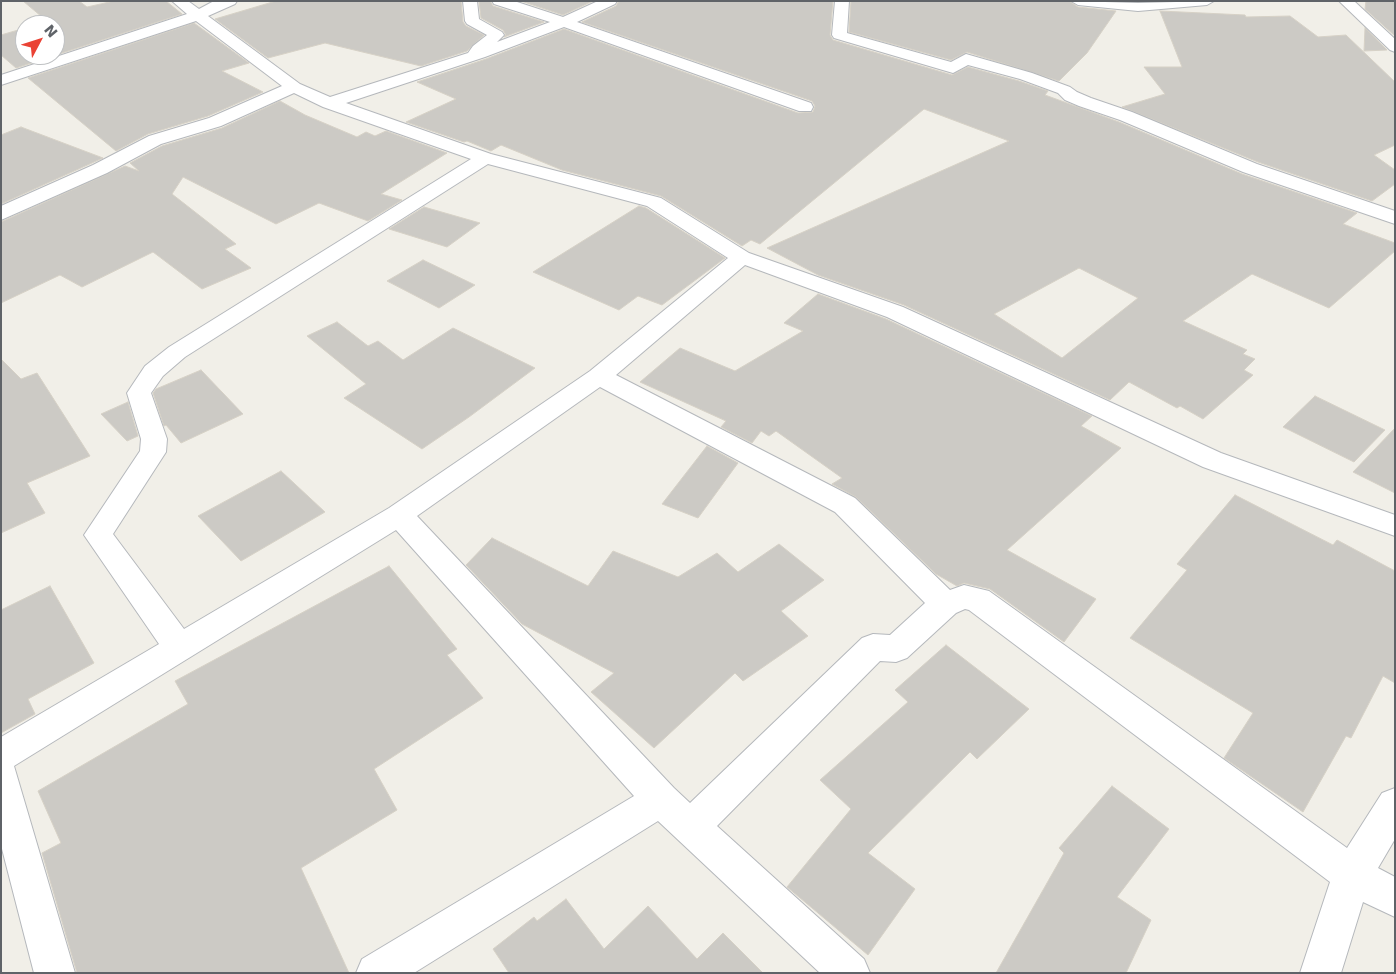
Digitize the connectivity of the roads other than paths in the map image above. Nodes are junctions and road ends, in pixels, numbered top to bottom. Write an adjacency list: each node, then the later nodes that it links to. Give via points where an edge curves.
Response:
1 (179, 1): 10 (street)
2 (230, 1): 10 (street)
3 (470, 1): 13 (street, via 472,21 496,34)
4 (499, 1): 11 (street)
5 (610, 1): 11 (street)
6 (842, 1): 20 (street, via 840,35 952,68 966,59 1026,76 1250,168)
7 (1078, 1): 8 (street, via 1138,7)
8 (1207, 1)
9 (1346, 1): 12 (street)
10 (196, 16): 14 (street); 15 (street)
11 (564, 22): 13 (street); 17 (street)
12 (1394, 46)
13 (474, 56): 16 (street)
14 (1, 80)
15 (294, 87): 16 (street); 19 (street, via 215,122 155,140)
16 (329, 103): 18 (street)
17 (805, 107)
18 (485, 158): 21 (street, via 654,202); 26 (street, via 177,352 154,371 139,393 154,439 153,452 98,535)
19 (1, 214)
20 (1395, 218)
21 (742, 257): 22 (street); 24 (street, via 895,312 1212,460)
22 (599, 376): 23 (street); 25 (street, via 845,505)
23 (399, 515): 26 (street); 29 (street)
24 (1395, 526)
25 (945, 604): 31 (street, via 896,649 873,647); 32 (street, via 964,598 978,600)
26 (180, 648): 27 (street)
27 (1, 756)
28 (1, 776): 34 (street)
29 (662, 800): 31 (street); 35 (street)
30 (1395, 804): 32 (street)
31 (690, 828): 36 (street)
32 (1352, 875): 33 (street); 37 (street)
33 (1395, 898)
34 (55, 973)
35 (376, 973)
36 (850, 973)
37 (1320, 973)

